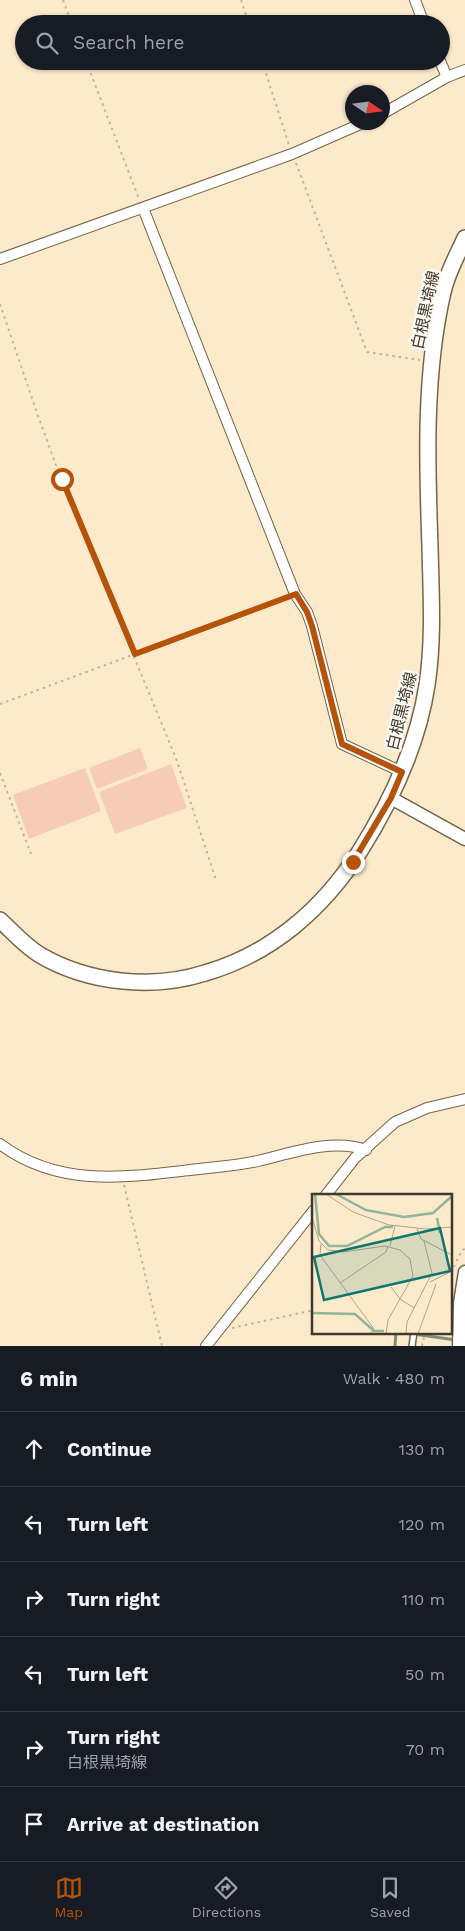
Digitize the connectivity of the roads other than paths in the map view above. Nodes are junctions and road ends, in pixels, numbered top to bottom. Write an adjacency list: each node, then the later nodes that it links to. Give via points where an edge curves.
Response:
1 (415, 0): 2 (street)
2 (421, 15)
3 (444, 70): 5 (street)
4 (465, 70): 5 (street)
5 (447, 77): 6 (street)
6 (390, 109)
7 (347, 130): 8 (street, via 292,154)
8 (142, 208): 10 (street); 11 (street, via 296,594 307,612 342,744)
9 (465, 238): 11 (main road, 白根黒埼線, via 443,292 432,362 429,413 431,642 423,708)
10 (0, 259)
11 (402, 772): 12 (main road, 白根黒埼線)
12 (391, 798): 13 (street); 14 (main road, 白根黒埼線, via 353,862 315,908 268,946 221,969 168,981 140,982 84,974 38,953)
13 (465, 839)
14 (0, 920)
15 (465, 1099): 17 (street, via 428,1108 395,1122)
16 (0, 1144): 17 (street, via 44,1168 83,1176 122,1178 255,1162 314,1148 355,1146)
17 (366, 1150): 18 (street, via 355,1158)
18 (327, 1194)
19 (312, 1212): 22 (street)
20 (465, 1272): 21 (street)
21 (458, 1343)
22 (206, 1346)

